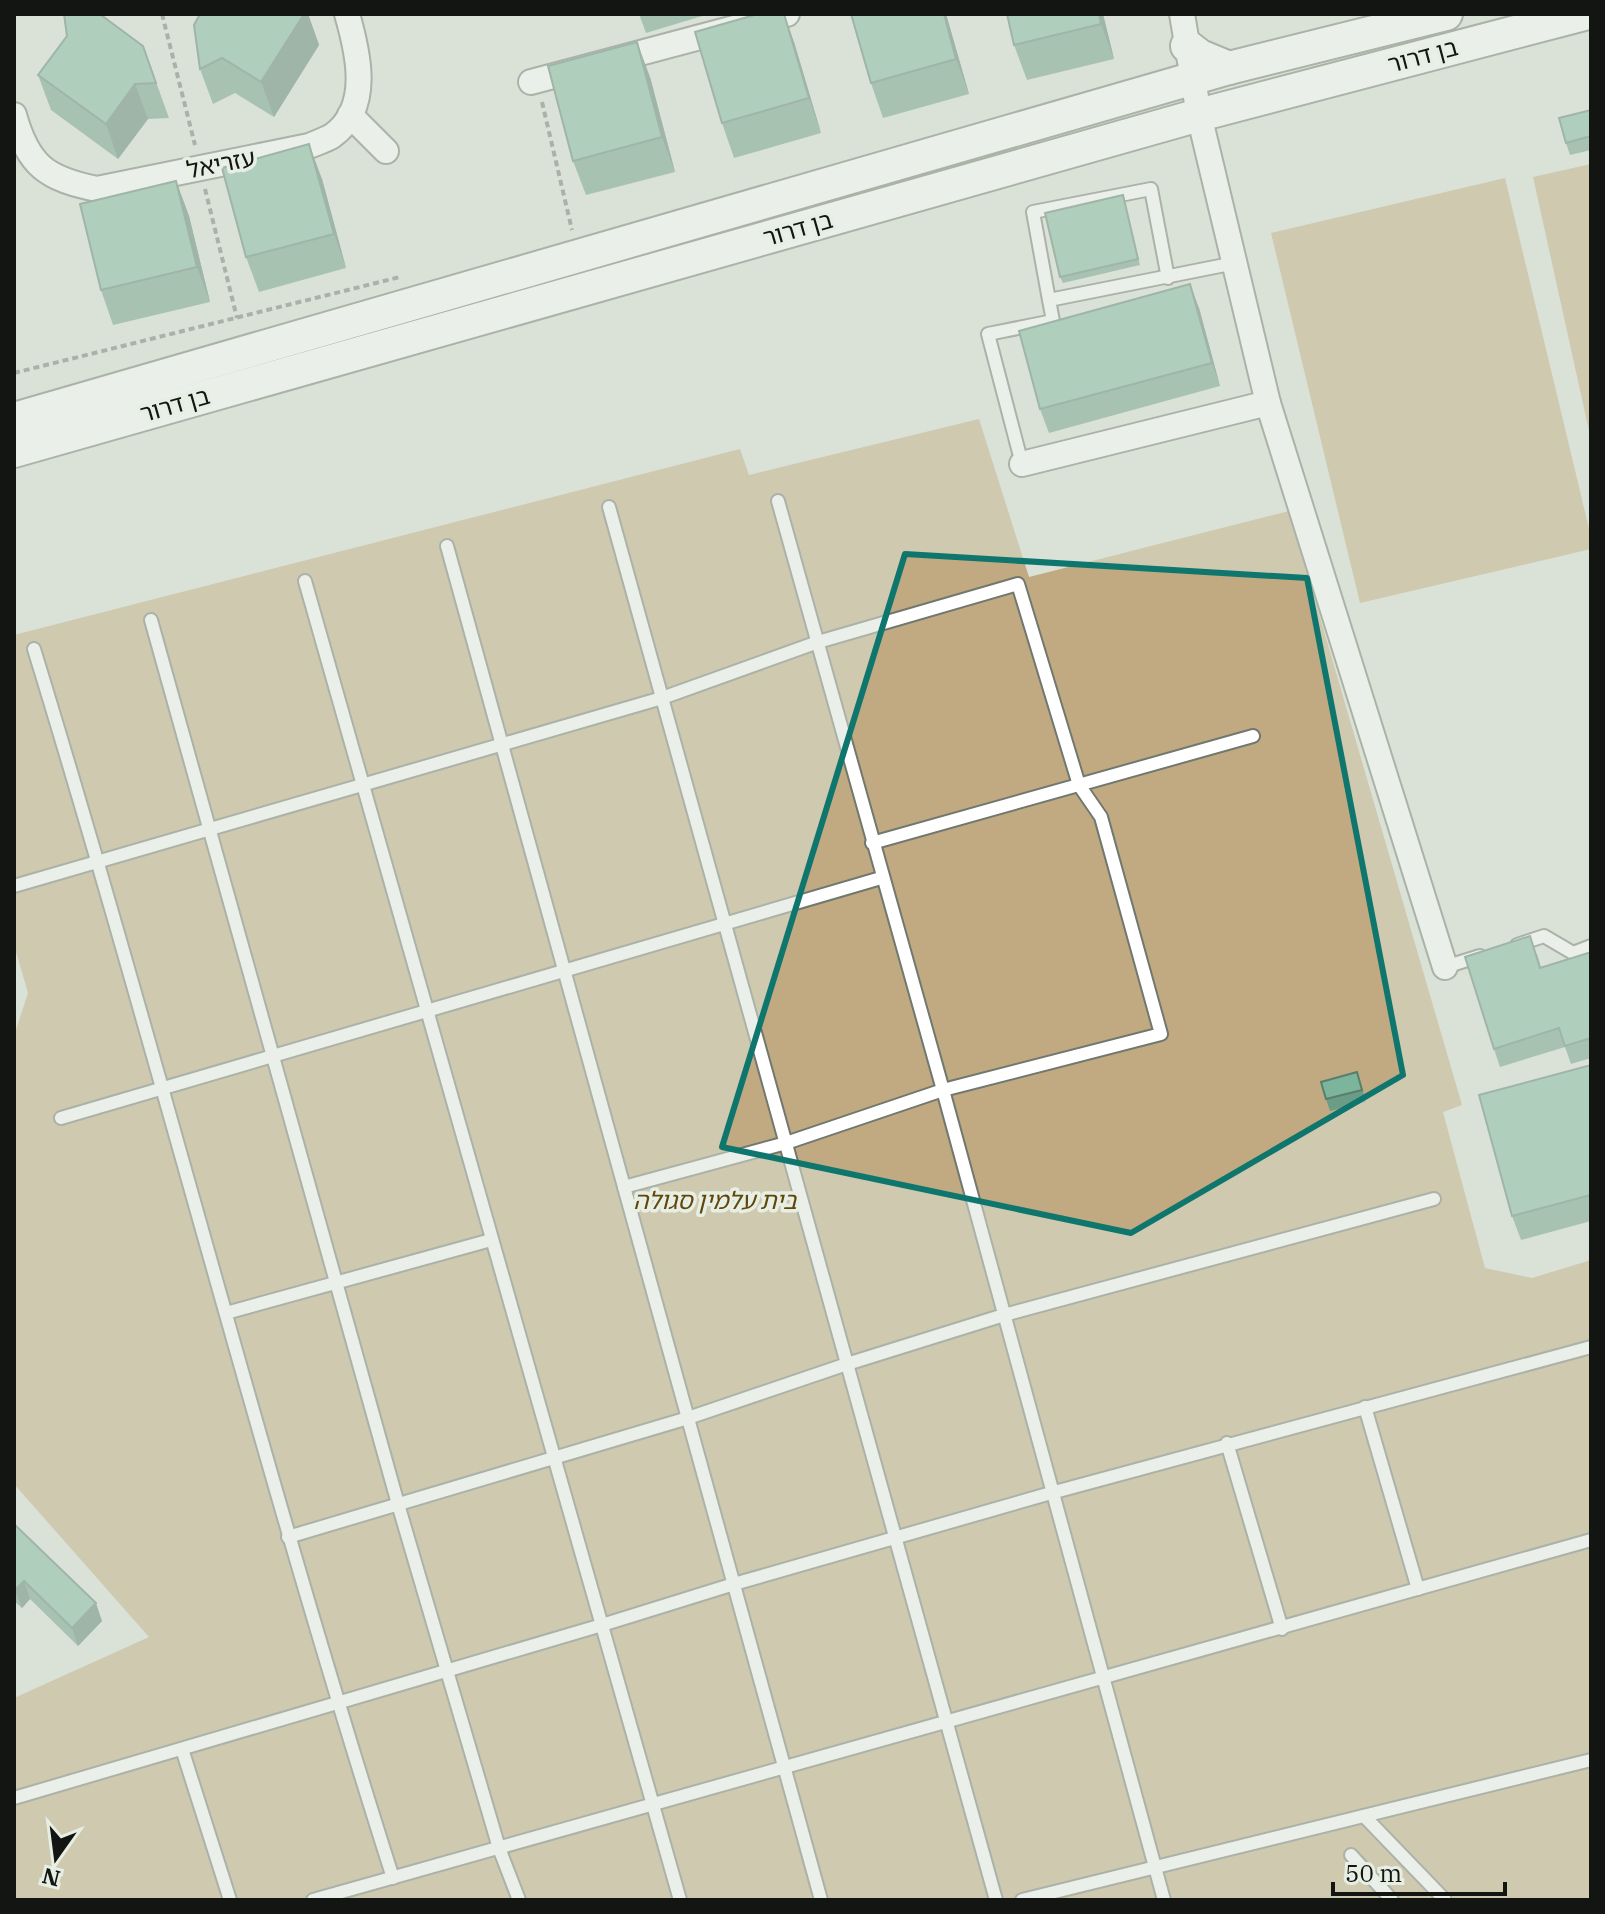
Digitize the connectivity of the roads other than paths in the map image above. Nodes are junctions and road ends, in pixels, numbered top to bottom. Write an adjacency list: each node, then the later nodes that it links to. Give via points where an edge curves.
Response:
1 (347, 14): 11 (street, via 360,84)
2 (787, 14): 9 (street)
3 (1182, 14): 6 (street)
4 (1446, 14): 7 (street, בן דרור)
5 (1584, 14): 12 (street, בן דרור)
6 (1187, 46): 7 (street); 8 (street)
7 (1229, 68): 8 (street, בן דרור)
8 (1194, 80): 12 (street); 18 (street, בן דרור)
9 (534, 81)
10 (14, 115): 11 (street, עזריאל, via 40,168 67,183 97,189 309,146 333,135)
11 (350, 115): 13 (street)
12 (1199, 115): 14 (street); 19 (street, בן דרור)
13 (386, 151)
14 (1235, 263): 15 (lane); 17 (street)
15 (1168, 278): 16 (lane); 16 (lane, via 1151,189 1033,212)
16 (1049, 300): 20 (lane, via 1053,321 988,334)
17 (1268, 403): 20 (street); 42 (street)
18 (14, 419)
19 (14, 451)
20 (1022, 464)
21 (778, 501): 26 (lane)
22 (609, 507): 28 (lane)
23 (447, 546): 30 (lane)
24 (305, 581): 31 (lane)
25 (151, 620): 33 (lane)
26 (818, 642): 28 (lane); 32 (lane, via 1018,584); 34 (lane)
27 (34, 649): 35 (lane)
28 (662, 698): 30 (lane); 38 (lane)
29 (1253, 736): 32 (lane)
30 (502, 744): 31 (lane); 43 (lane)
31 (361, 785): 33 (lane); 44 (lane)
32 (1079, 785): 34 (lane); 47 (lane, via 1101,817 1161,1034)
33 (208, 829): 35 (lane); 45 (lane)
34 (872, 843): 36 (lane)
35 (99, 861): 37 (lane); 46 (lane)
36 (881, 878): 38 (lane); 47 (lane)
37 (14, 886)
38 (725, 924): 43 (lane); 49 (lane)
39 (1591, 946): 40 (lane, via 1573,953 1544,936)
40 (1502, 949)
41 (1488, 954): 42 (lane)
42 (1445, 967)
43 (565, 970): 44 (lane); 50 (lane)
44 (426, 1011): 45 (lane); 52 (lane)
45 (273, 1056): 46 (lane); 53 (lane)
46 (164, 1088): 48 (lane); 54 (lane)
47 (943, 1090): 49 (lane); 55 (lane)
48 (61, 1118)
49 (786, 1143): 50 (lane); 57 (lane)
50 (624, 1187): 59 (lane)
51 (1434, 1199): 55 (lane)
52 (491, 1240): 53 (lane); 61 (lane)
53 (337, 1283): 54 (lane); 63 (lane)
54 (226, 1313): 64 (lane)
55 (1004, 1315): 57 (lane); 62 (lane)
56 (1591, 1347): 58 (lane)
57 (847, 1364): 59 (lane); 65 (lane)
58 (1365, 1407): 60 (lane); 68 (lane)
59 (688, 1418): 61 (lane); 67 (lane)
60 (1227, 1443): 62 (lane); 70 (lane)
61 (554, 1458): 63 (lane); 69 (lane)
62 (1051, 1493): 65 (lane); 72 (lane)
63 (398, 1504): 64 (lane); 71 (lane)
64 (288, 1537): 73 (lane)
65 (896, 1539): 67 (lane); 74 (lane)
66 (1591, 1540): 68 (lane)
67 (734, 1584): 69 (lane); 77 (lane)
68 (1418, 1589): 70 (lane)
69 (602, 1625): 71 (lane); 79 (lane)
70 (1282, 1629): 72 (lane)
71 (448, 1670): 73 (lane); 81 (lane)
72 (1102, 1679): 74 (lane); 83 (lane)
73 (337, 1703): 75 (lane); 84 (lane)
74 (947, 1722): 77 (lane); 91 (lane)
75 (182, 1749): 78 (lane); 86 (lane)
76 (1591, 1760): 80 (lane)
77 (785, 1768): 79 (lane); 90 (lane)
78 (14, 1798)
79 (653, 1805): 81 (lane); 89 (lane)
80 (1364, 1816): 83 (lane); 85 (lane)
81 (499, 1848): 84 (lane); 88 (lane)
82 (1351, 1855): 94 (lane)
83 (1154, 1867): 92 (lane); 93 (lane)
84 (393, 1878): 87 (lane)
85 (1436, 1897)
86 (230, 1900)
87 (313, 1900)
88 (519, 1900)
89 (680, 1900)
90 (821, 1900)
91 (996, 1900)
92 (1022, 1900)
93 (1164, 1900)
94 (1392, 1900)

